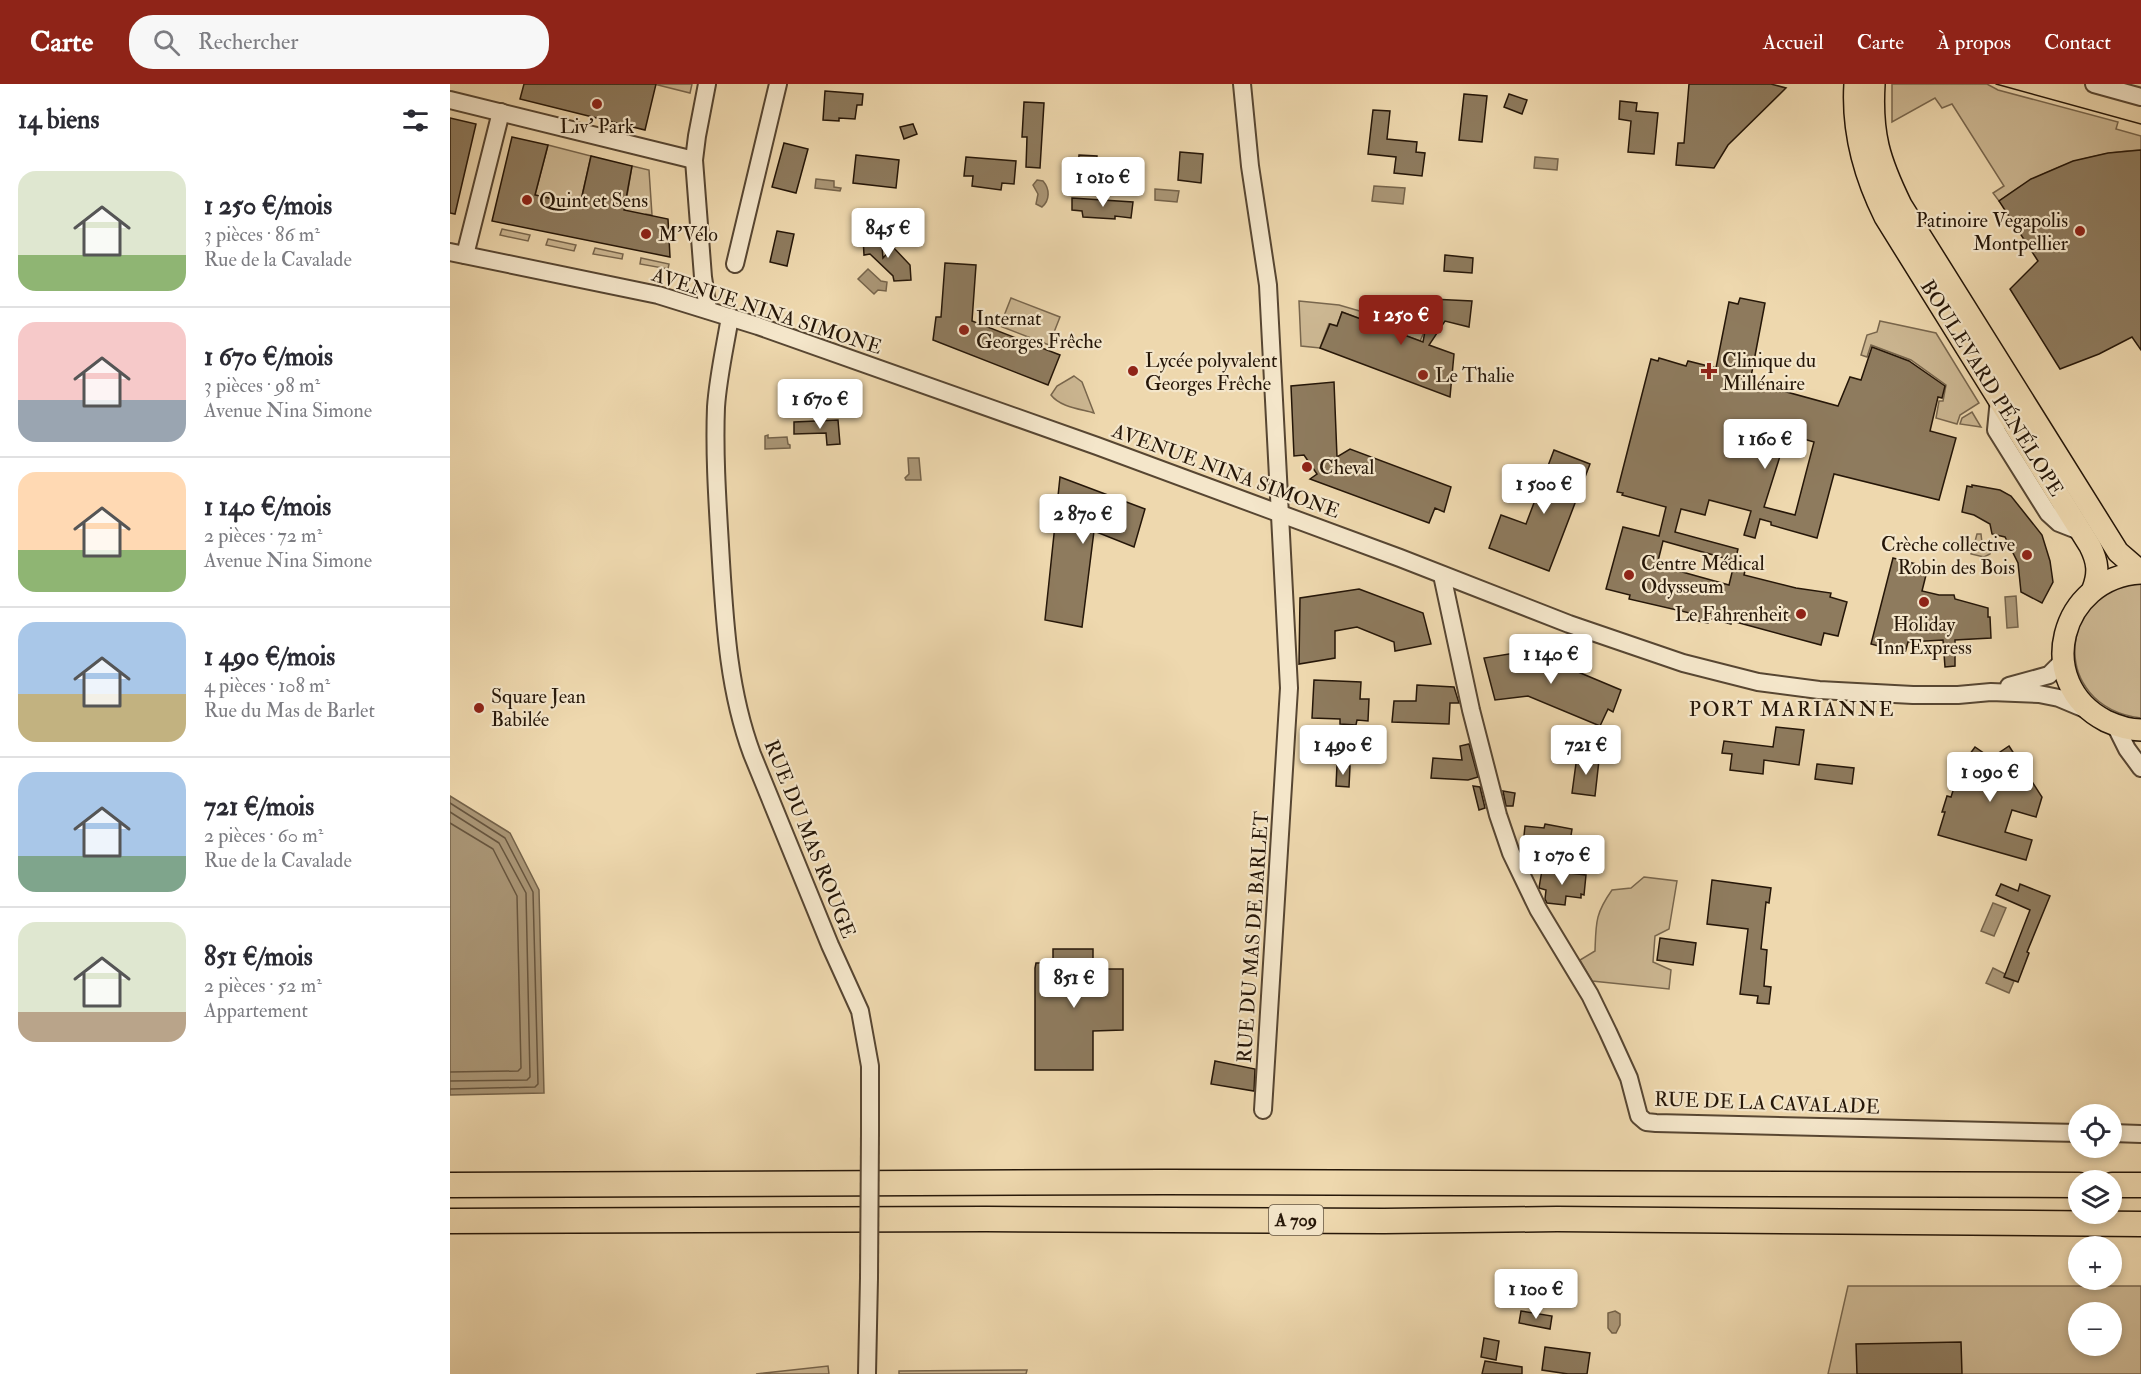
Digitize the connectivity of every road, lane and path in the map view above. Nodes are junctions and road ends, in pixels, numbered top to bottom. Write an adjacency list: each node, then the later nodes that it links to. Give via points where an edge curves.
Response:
1 (707, 84): 10 (street)
2 (778, 84): 12 (street)
3 (1242, 84): 15 (street, via 1268,285)
4 (1855, 84): 18 (main road, BOULEVARD PÉNÉLOPE, via 1855,127 1874,196 2082,532 2097,560)
5 (1874, 84): 16 (main road, BOULEVARD PÉNÉLOPE, via 1875,141 1901,205 2118,552)
6 (2094, 84): 7 (street)
7 (2141, 98)
8 (450, 100): 9 (street)
9 (501, 112): 10 (street); 11 (street)
10 (694, 160): 13 (street)
11 (458, 254): 13 (street, AVENUE NINA SIMONE, via 658,295)
12 (735, 264)
13 (708, 310): 14 (street, AVENUE NINA SIMONE)
14 (730, 317): 15 (street, AVENUE NINA SIMONE); 35 (street, RUE DU MAS ROUGE, bridge, via 716,407 724,623 743,730 860,1011 870,1066)
15 (1280, 514): 17 (street, AVENUE NINA SIMONE); 25 (street, RUE DU MAS DE BARLET, via 1289,688)
16 (2141, 573): 18 (main road, via 2116,577)
17 (1442, 575): 20 (street, AVENUE NINA SIMONE, via 1627,645 1758,682 1850,693); 26 (street, RUE DE LA CAVALADE, via 1471,710 1511,853 1533,899 1590,995 1629,1078 1639,1116 1656,1123)
18 (2093, 589): 19 (main road, via 2071,616)
19 (2063, 661): 20 (street, AVENUE NINA SIMONE, via 2049,675); 21 (main road, via 2073,689)
20 (1991, 692): 21 (street, AVENUE NINA SIMONE, via 2039,693)
21 (2091, 711): 22 (main road)
22 (2115, 725): 23 (main road); 24 (street)
23 (2141, 730)
24 (2141, 768)
25 (1263, 1110)
26 (2068, 1132)
27 (2122, 1133): 28 (street)
28 (2141, 1134)
29 (450, 1185): 30 (highway, A 709)
30 (2068, 1185)
31 (2122, 1185): 32 (highway)
32 (2141, 1185)
33 (450, 1221): 34 (highway, A 709, via 1581,1219)
34 (2141, 1224)
35 (867, 1374)

